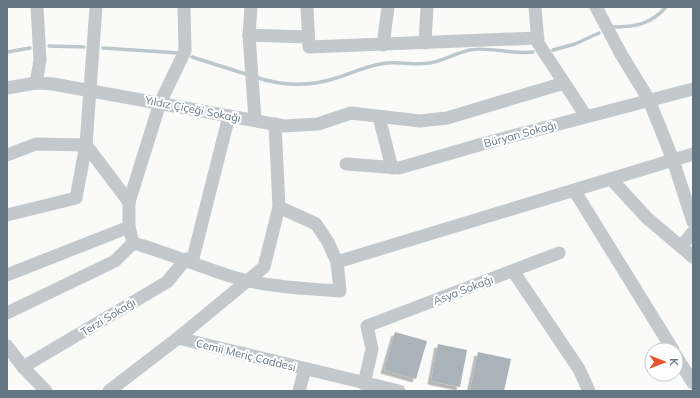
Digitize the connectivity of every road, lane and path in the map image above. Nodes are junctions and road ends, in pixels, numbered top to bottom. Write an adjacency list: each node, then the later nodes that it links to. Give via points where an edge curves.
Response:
1 (37, 7): 15 (street, via 40,60)
2 (96, 7): 18 (street)
3 (184, 7): 21 (street, via 185,51)
4 (251, 7): 10 (street)
5 (308, 7): 12 (street)
6 (388, 7): 14 (street)
7 (428, 7): 13 (street)
8 (535, 7): 11 (street)
9 (596, 7): 20 (street)
10 (249, 35): 12 (street); 25 (street)
11 (538, 38): 13 (street); 16 (street, via 538,43)
12 (308, 42): 14 (street)
13 (424, 43): 14 (street)
14 (383, 45)
15 (36, 83): 17 (street, Yıldız Çiçeği Sokağı); 18 (street, Yıldız Çiçeği Sokağı)
16 (564, 83): 23 (street); 24 (street, Yıldız Çiçeği Sokağı, via 447,118 420,121)
17 (7, 88)
18 (90, 89): 21 (street, Yıldız Çiçeği Sokağı); 27 (street)
19 (693, 89): 20 (street, Büryan Sokağı)
20 (649, 100): 23 (street, Büryan Sokağı); 30 (street)
21 (160, 103): 22 (street, Yıldız Çiçeği Sokağı); 35 (street)
22 (229, 116): 25 (street, Yıldız Çiçeği Sokağı); 45 (street)
23 (586, 116): 32 (street, Büryan Sokağı)
24 (379, 117): 26 (street, Yıldız Çiçeği Sokağı, via 351,113 318,124); 32 (street)
25 (255, 120): 26 (street, Yıldız Çiçeği Sokağı)
26 (275, 124): 36 (street)
27 (86, 145): 29 (street, via 36,144); 35 (street); 37 (street, via 76,198)
28 (693, 154): 30 (street)
29 (7, 155)
30 (673, 160): 33 (street); 38 (street)
31 (346, 164): 32 (street, Büryan Sokağı)
32 (392, 168)
33 (611, 179): 34 (street); 42 (street, via 647,218)
34 (574, 190): 46 (street); 52 (street)
35 (129, 202): 39 (street)
36 (279, 207): 46 (street, via 316,224); 49 (street, via 264,267)
37 (7, 215)
38 (693, 222)
39 (129, 227): 41 (street); 48 (street)
40 (693, 232): 42 (street)
41 (134, 243): 45 (street); 50 (street, via 115,261)
42 (682, 247): 44 (street)
43 (560, 254): 47 (street, Asya Sokağı)
44 (693, 257)
45 (189, 260): 49 (street); 54 (street, Terzi Sokağı, via 167,282)
46 (337, 262): 49 (street, via 340,291)
47 (513, 271): 58 (street, Asya Sokağı, via 367,326 372,349); 63 (street, via 579,369)
48 (7, 275)
49 (249, 280): 51 (street)
50 (7, 313)
51 (178, 338): 56 (street, Cemii Meriç Caddesi); 60 (street)
52 (668, 342)
53 (7, 346): 54 (street)
54 (23, 368): 59 (street)
55 (684, 369): 57 (street)
56 (305, 370): 58 (street, Cemii Meriç Caddesi); 61 (street)
57 (693, 383)
58 (364, 384): 62 (street, Cemii Meriç Caddesi)
59 (46, 391)
60 (109, 391)
61 (299, 391)
62 (399, 391)
63 (589, 391)

